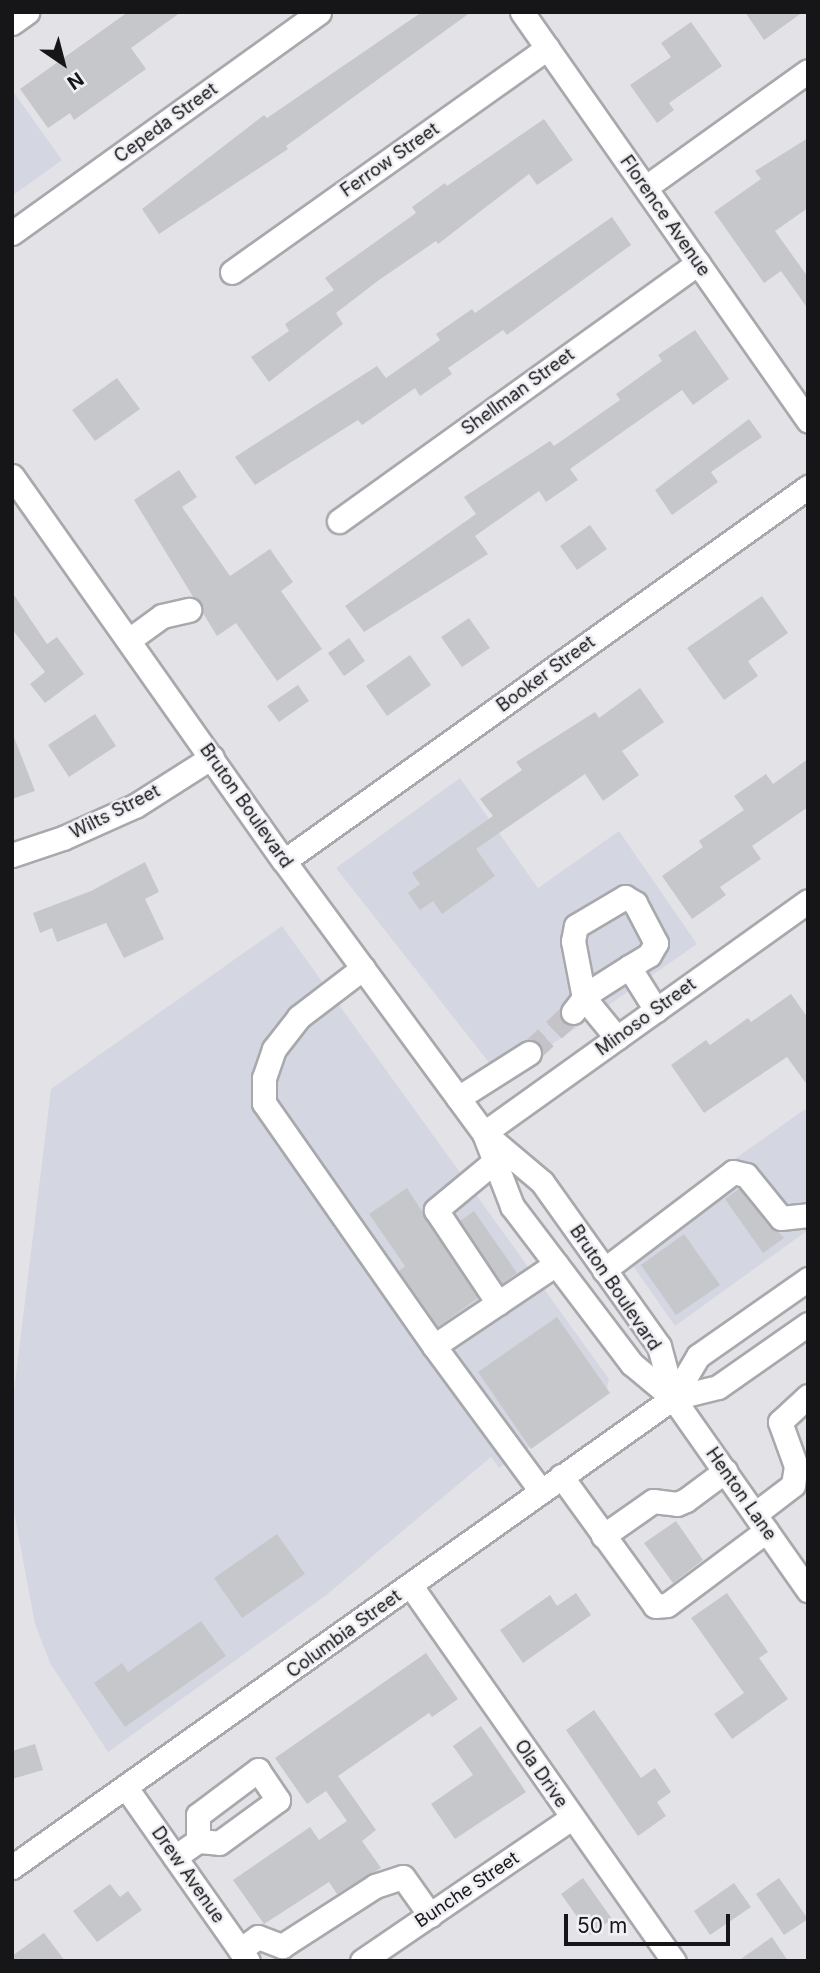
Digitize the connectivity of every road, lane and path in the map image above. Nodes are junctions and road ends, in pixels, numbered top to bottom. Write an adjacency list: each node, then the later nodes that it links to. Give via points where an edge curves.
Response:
1 (27, 12): 4 (street)
2 (319, 12): 8 (street, Cepeda Street)
3 (522, 12): 5 (street, Florence Avenue)
4 (12, 23)
5 (547, 48): 7 (street, Florence Avenue); 10 (street, Ferrow Street)
6 (808, 71): 7 (street)
7 (646, 187): 9 (street, Florence Avenue)
8 (12, 233)
9 (698, 263): 11 (street, Florence Avenue); 14 (street, Shellman Street)
10 (232, 272)
11 (808, 421)
12 (12, 476): 16 (street, Bruton Boulevard)
13 (808, 487): 19 (street, Booker Street)
14 (338, 520)
15 (190, 610): 16 (street, via 162,616)
16 (128, 640): 17 (street, Bruton Boulevard)
17 (212, 757): 18 (street, Wilts Street, via 135,806); 19 (street, Bruton Boulevard)
18 (12, 855)
19 (285, 861): 22 (street, Bruton Boulevard)
20 (808, 901): 24 (street, Minoso Street)
21 (629, 967): 23 (street); 23 (street, via 649,955 656,943 635,903 625,897 576,926); 24 (street)
22 (363, 968): 27 (street, Bruton Boulevard); 36 (street, via 299,1017 274,1049 264,1078 264,1103)
23 (578, 1005): 25 (street)
24 (656, 1010): 25 (street, Minoso Street)
25 (617, 1038): 28 (street, Minoso Street)
26 (529, 1053): 27 (street)
27 (458, 1098): 28 (street, Bruton Boulevard)
28 (484, 1133): 29 (street, Bruton Boulevard); 32 (street, Bruton Boulevard, via 542,1182)
29 (495, 1161): 31 (street, Bruton Boulevard, via 512,1206); 34 (street, via 436,1210)
30 (808, 1215): 32 (street, via 781,1218 746,1175 733,1172)
31 (556, 1264): 34 (street); 38 (street, Bruton Boulevard, via 632,1364)
32 (604, 1270): 38 (street, Bruton Boulevard, via 659,1346)
33 (808, 1279): 38 (street, Columbia Street, via 698,1356)
34 (498, 1303): 36 (street)
35 (808, 1324): 38 (street, Columbia Street, via 718,1387)
36 (434, 1346): 41 (street)
37 (808, 1396): 42 (street, via 780,1422 796,1466 793,1485)
38 (673, 1398): 39 (street, Henton Lane); 40 (street, Columbia Street)
39 (725, 1471): 42 (street, Henton Lane); 43 (street, via 677,1504 653,1501)
40 (561, 1476): 41 (street, Columbia Street); 43 (street)
41 (541, 1491): 44 (street, Columbia Street)
42 (761, 1522): 43 (street, via 661,1607 650,1603); 45 (street, Henton Lane)
43 (603, 1536)
44 (411, 1586): 46 (street, Columbia Street); 47 (street, Ola Drive)
45 (808, 1590)
46 (127, 1789): 49 (street, Drew Avenue); 50 (street, Columbia Street)
47 (572, 1818): 51 (street, Bunche Street); 54 (street, Ola Drive)
48 (198, 1841): 49 (street)
49 (175, 1857): 52 (street, Drew Avenue)
50 (12, 1867)
51 (430, 1915): 52 (street, via 403,1877 375,1886 282,1946 258,1937); 53 (street, Bunche Street)
52 (244, 1955)
53 (362, 1961)
54 (674, 1961)

